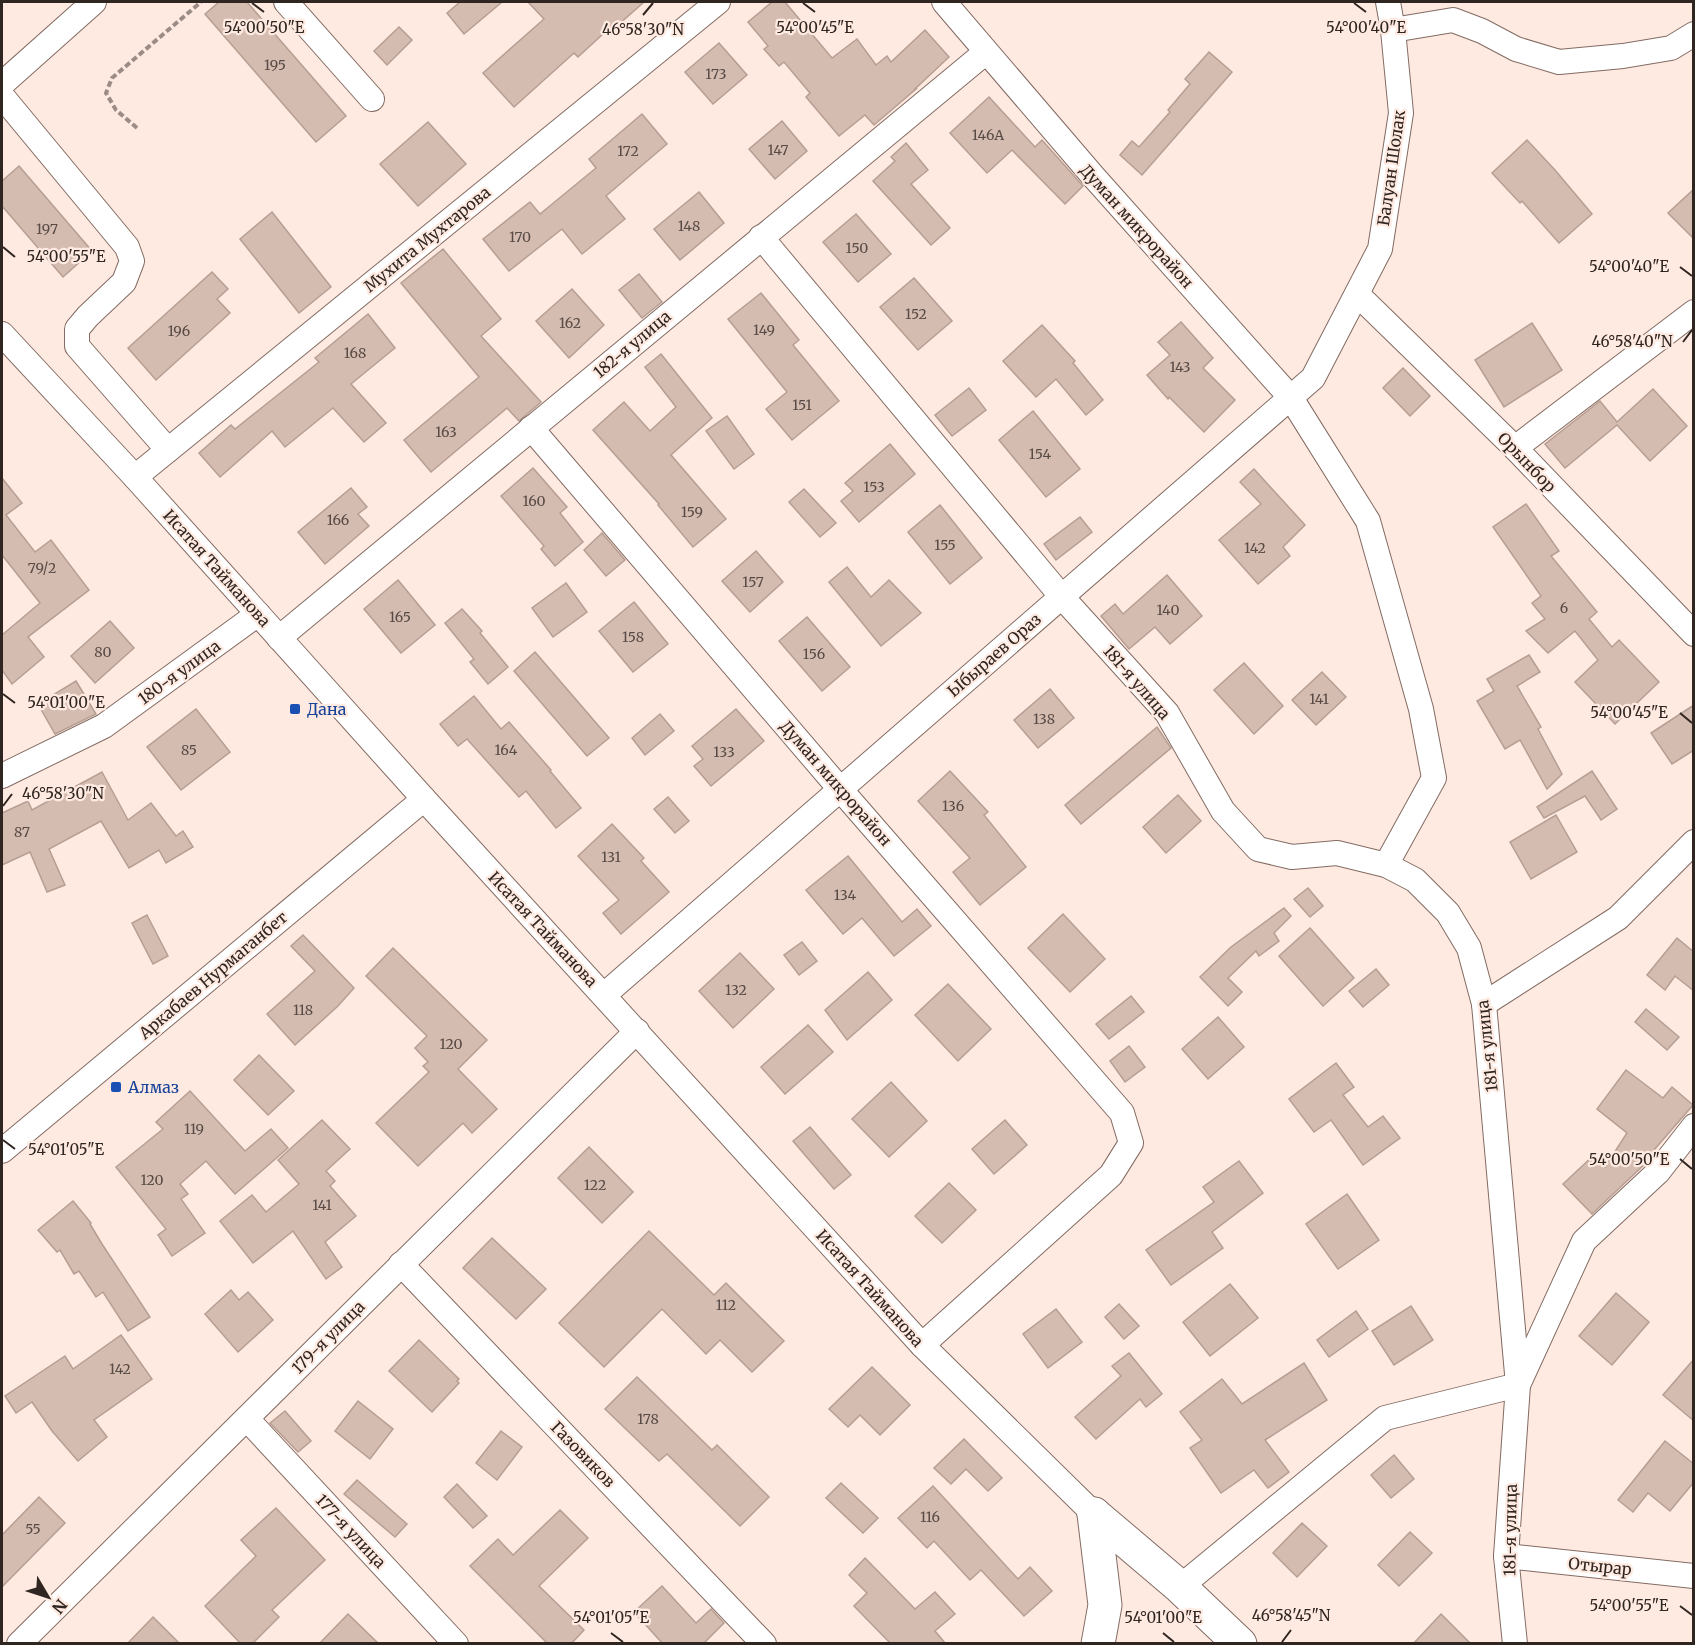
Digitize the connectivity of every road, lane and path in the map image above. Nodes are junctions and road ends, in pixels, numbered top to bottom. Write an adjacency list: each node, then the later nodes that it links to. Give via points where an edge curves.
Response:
1 (94, 2): 10 (street)
2 (201, 2): 13 (path, via 112,78 106,93 116,110)
3 (286, 2): 12 (street)
4 (944, 2): 9 (street, Думан микрорайон)
5 (1388, 2): 7 (street, Балуан Шолак)
6 (714, 3): 21 (street, Мухита Мухтарова)
7 (1393, 30): 8 (street, via 1453,20 1516,49 1559,62 1671,48); 15 (street, Балуан Шолак, via 1401,113 1380,249)
8 (1694, 34)
9 (986, 52): 14 (street, 182-я улица); 18 (street, Думан микрорайон)
10 (2, 84)
11 (2, 96): 21 (street, via 128,247 132,261 124,282 77,329 77,346)
12 (372, 99)
13 (138, 128)
14 (761, 237): 19 (street, 182-я улица); 23 (street)
15 (1357, 294): 18 (street, Ыбыраев Ораз, via 1313,378); 20 (street, Орынбор)
16 (1694, 312): 20 (street)
17 (2, 334): 22 (street, Исатая Тайманова)
18 (1291, 398): 23 (street, Ыбыраев Ораз); 31 (street, Думан микрорайон, via 1368,521 1421,709 1434,778)
19 (531, 428): 26 (street, 182-я улица); 28 (street, Думан микрорайон)
20 (1515, 448): 25 (street, Орынбор)
21 (168, 450): 22 (street, Мухита Мухтарова)
22 (135, 477): 24 (street, Исатая Тайманова)
23 (1062, 597): 28 (street, Ыбыраев Ораз); 31 (street, 181-я улица, via 1167,713 1223,810 1258,849 1292,857 1337,853)
24 (258, 614): 26 (street, Исатая Тайманова); 27 (street, 180-я улица, via 104,726)
25 (1694, 634)
26 (279, 638): 29 (street, Исатая Тайманова)
27 (2, 776)
28 (840, 789): 32 (street, Ыбыраев Ораз); 38 (street, Думан микрорайон, via 1122,1113 1131,1143 1111,1175)
29 (424, 799): 32 (street, Исатая Тайманова); 36 (street, Аркабаев Нурмаганбет)
30 (1694, 842): 33 (street, via 1618,918)
31 (1386, 865): 33 (street, 181-я улица, via 1415,880 1448,913 1469,948)
32 (604, 995): 34 (street, Исатая Тайманова)
33 (1484, 1004): 39 (street, 181-я улица)
34 (637, 1031): 37 (street, 179-я улица); 38 (street, Исатая Тайманова)
35 (1694, 1126): 39 (street, via 1658,1172 1584,1241)
36 (2, 1151)
37 (401, 1264): 40 (street, 179-я улица); 48 (street, Газовиков)
38 (922, 1345): 41 (street, Исатая Тайманова)
39 (1518, 1384): 42 (street, 181-я улица); 44 (street, via 1385,1418)
40 (247, 1419): 46 (street, 179-я улица); 47 (street, 177-я улица)
41 (1094, 1514): 44 (highway); 49 (highway, via 1105,1605)
42 (1506, 1556): 43 (street, Отырар); 50 (street, 181-я улица)
43 (1694, 1576)
44 (1180, 1587): 45 (highway)
45 (1226, 1638)
46 (19, 1644)
47 (456, 1644)
48 (764, 1644)
49 (1098, 1644)
50 (1515, 1644)

